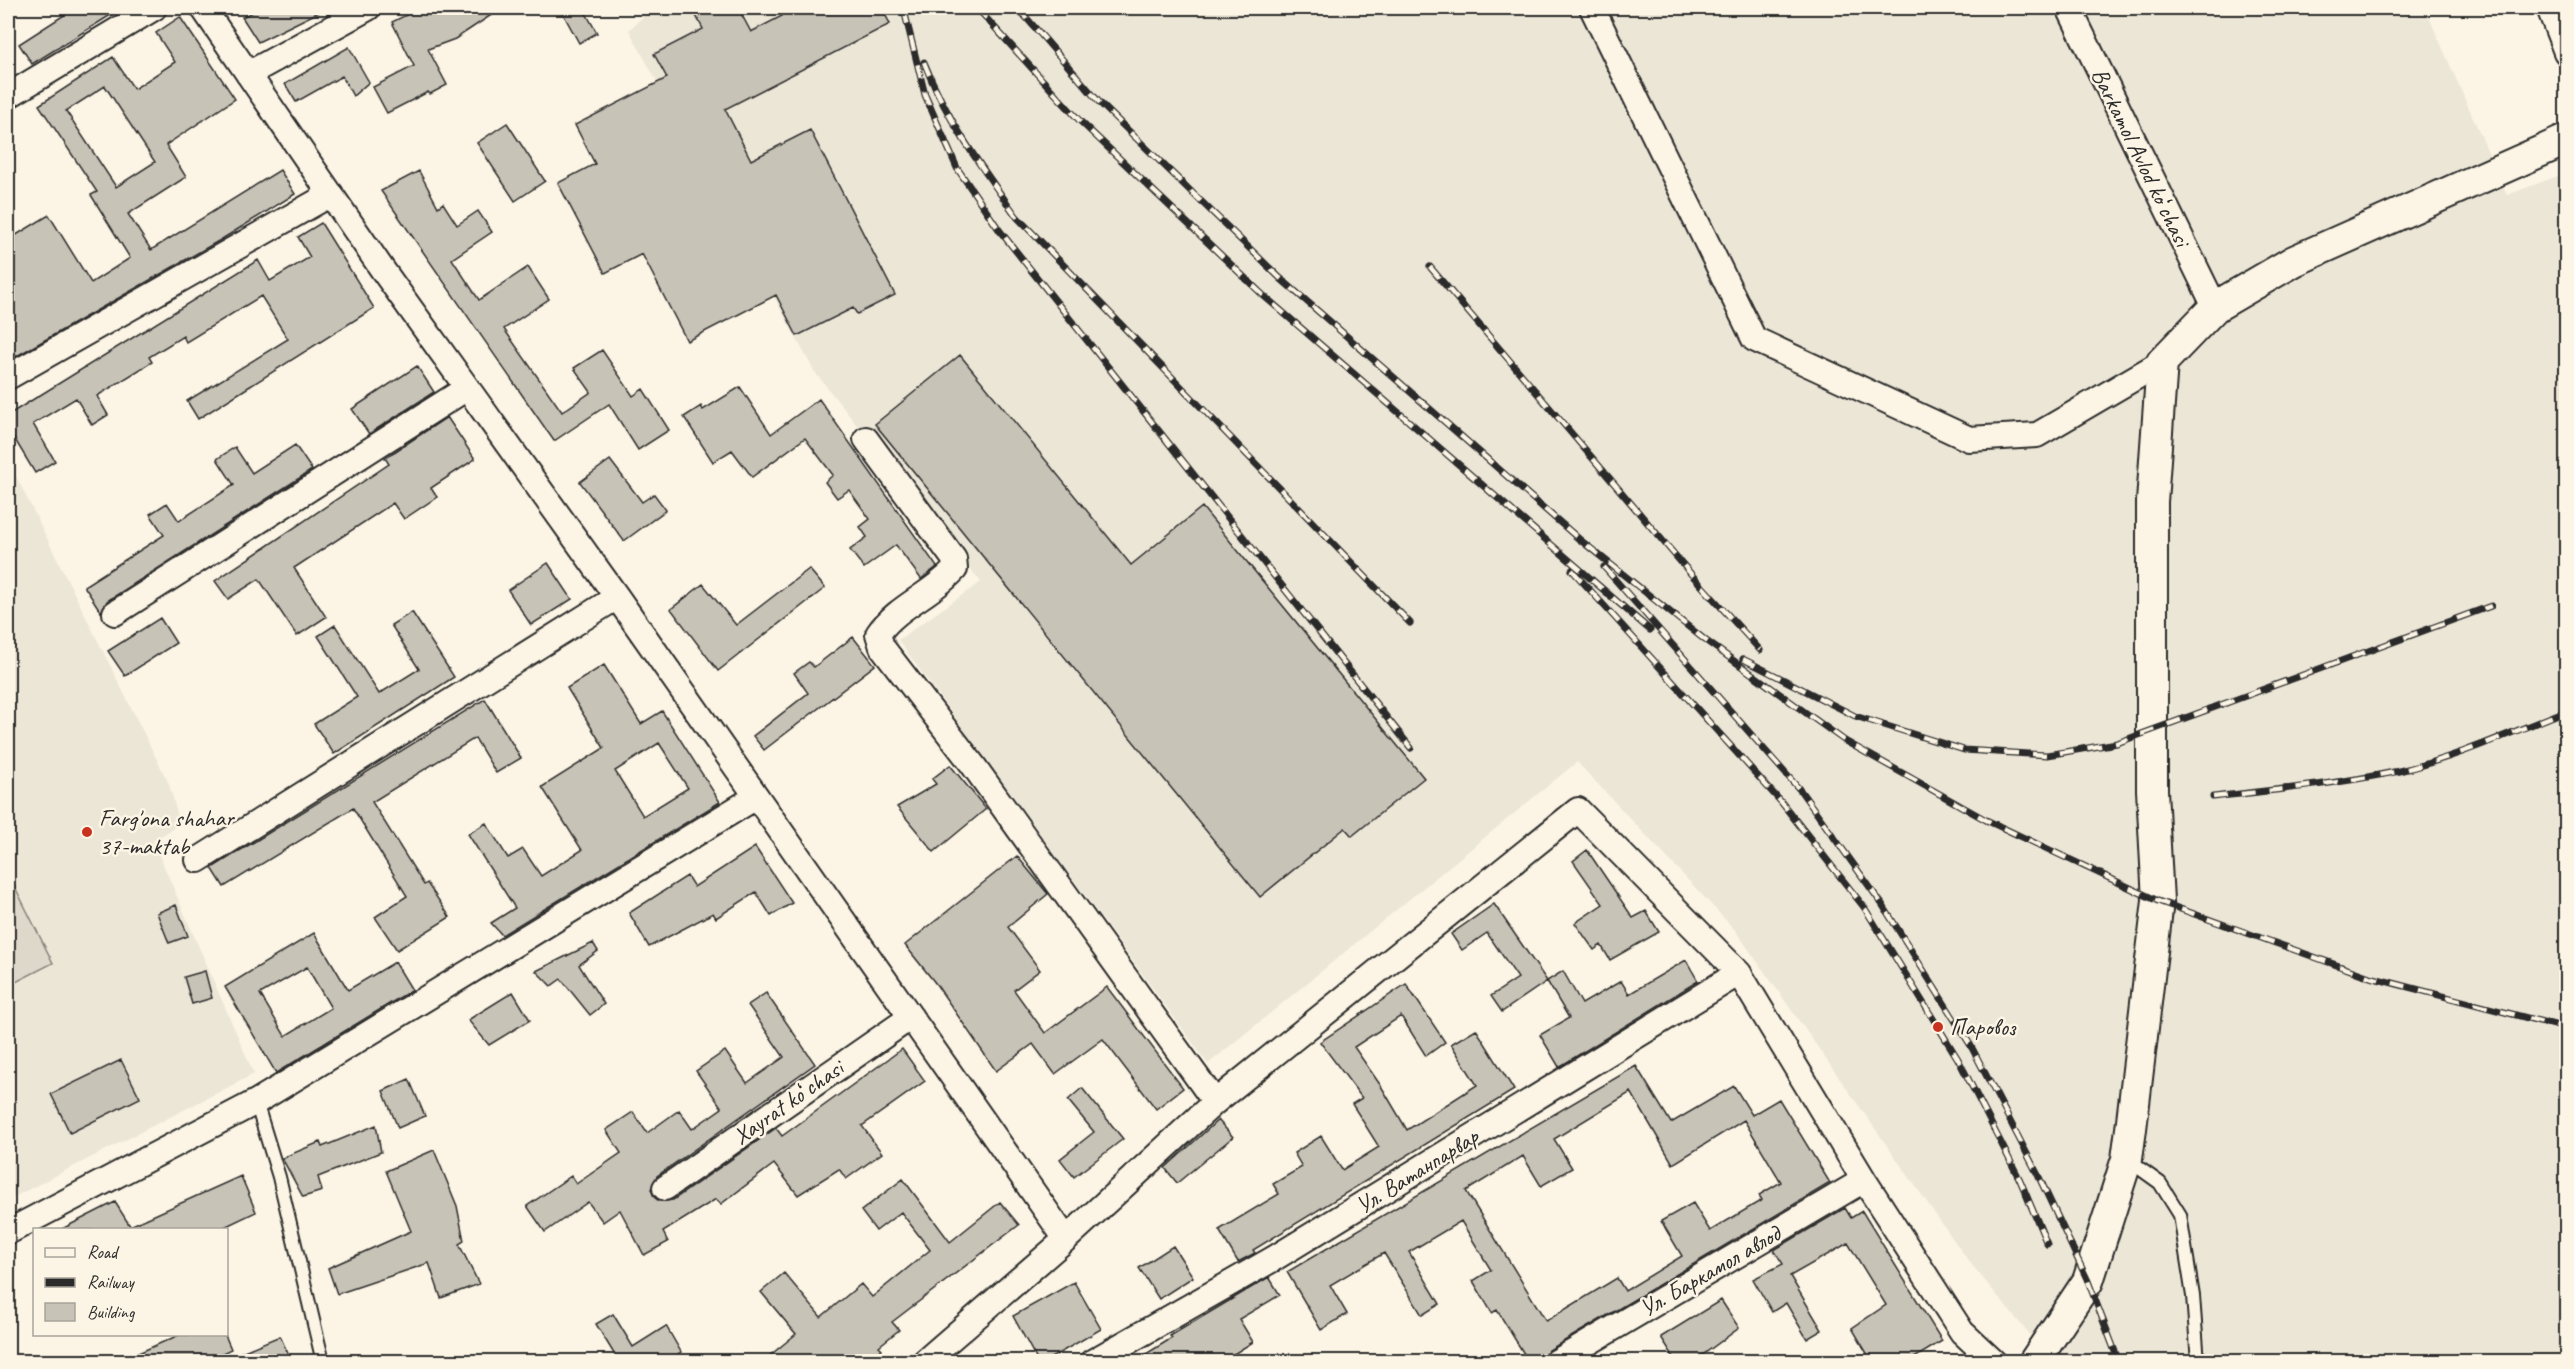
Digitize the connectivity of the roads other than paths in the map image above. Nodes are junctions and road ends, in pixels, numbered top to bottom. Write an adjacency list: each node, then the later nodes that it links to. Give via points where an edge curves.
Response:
1 (154, 8): 9 (street)
2 (202, 8): 8 (street)
3 (368, 8): 8 (street)
4 (1592, 8): 13 (street, via 1754,339 1969,439 2037,435)
5 (2069, 8): 12 (street, Barkamol Аvlod koʻchasi)
6 (2549, 8): 7 (street)
7 (2566, 51)
8 (248, 74): 11 (street)
9 (8, 96)
10 (2566, 140): 12 (street, via 2294,261)
11 (331, 194): 14 (street); 15 (street)
12 (2215, 307): 13 (street)
13 (2162, 362): 25 (street, via 2152,502 2152,790 2158,901)
14 (8, 377)
15 (467, 388): 17 (street); 18 (street)
16 (866, 439): 24 (street, via 954,559 955,569 941,585 887,621 878,634 882,647 973,765)
17 (617, 597): 19 (street); 20 (street)
18 (115, 613)
19 (756, 797): 22 (street); 23 (street)
20 (198, 860)
21 (1738, 973): 24 (street, via 1578,810); 26 (street); 32 (street, Ул. Ватанпарвар, via 1273,1259)
22 (911, 1017): 27 (street, Xayrat koʻchasi); 29 (street)
23 (256, 1102): 28 (street); 30 (lane, via 279,1177)
24 (1215, 1102): 29 (street)
25 (2127, 1159): 35 (street, via 2088,1281); 36 (lane, via 2160,1183 2180,1215 2193,1296)
26 (1864, 1180): 33 (street, Ул. Баркамол авлод); 34 (street, via 1962,1332)
27 (665, 1188)
28 (8, 1232)
29 (1066, 1239): 31 (street)
30 (323, 1362)
31 (924, 1362)
32 (1092, 1362)
33 (1556, 1362)
34 (1994, 1362)
35 (2034, 1362)
36 (2198, 1362)

